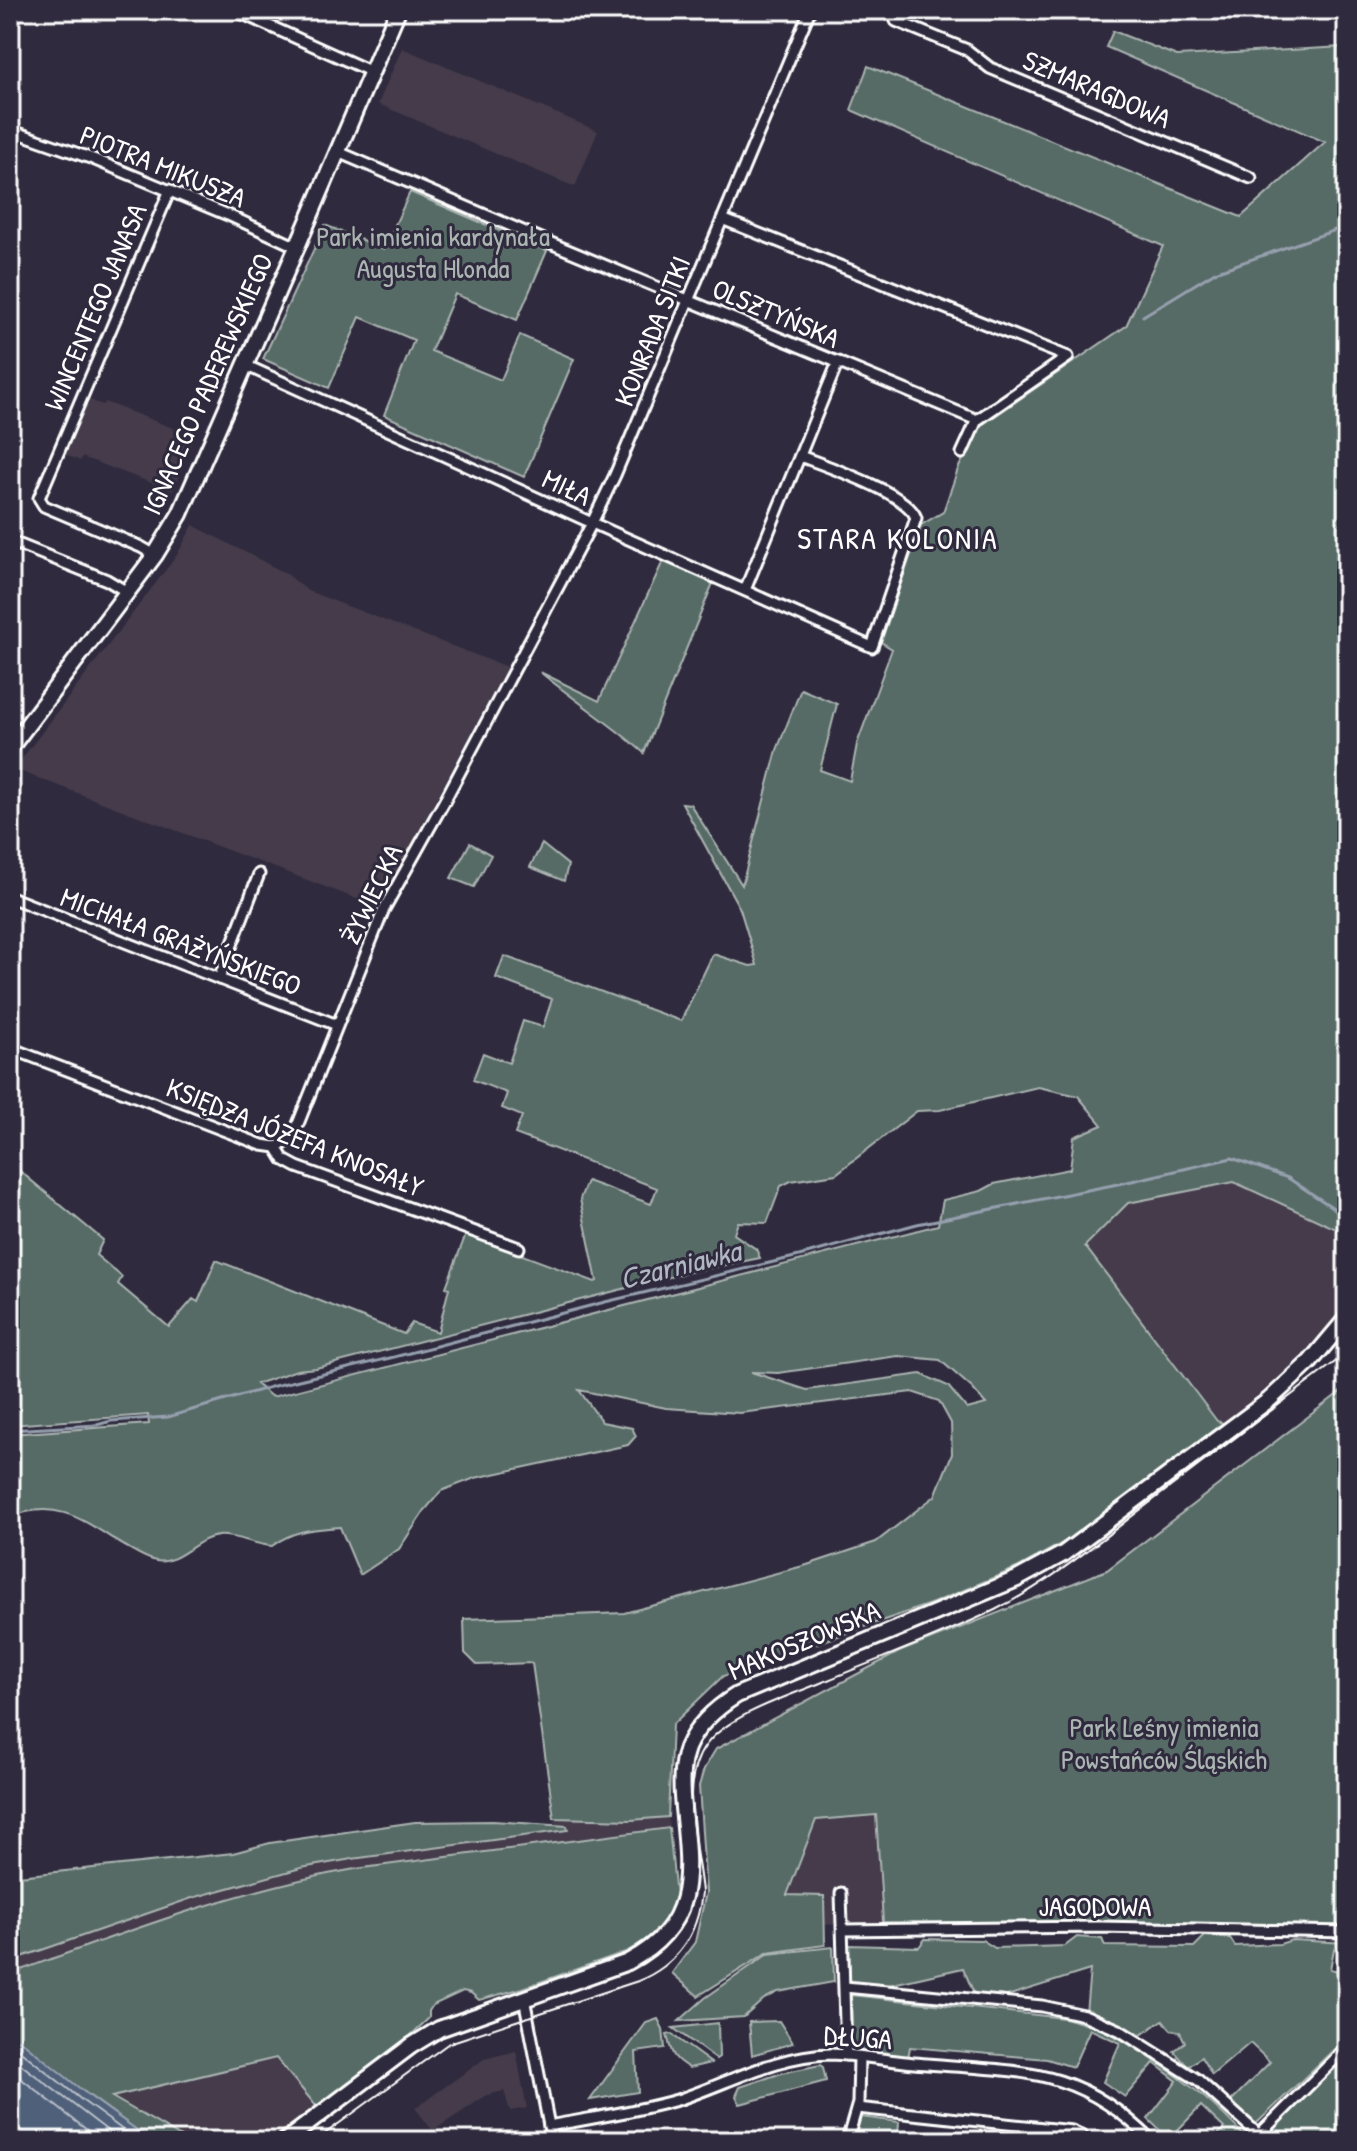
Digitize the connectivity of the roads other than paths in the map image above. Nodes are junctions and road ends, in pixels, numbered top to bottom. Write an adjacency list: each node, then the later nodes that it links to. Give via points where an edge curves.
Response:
1 (234, 10): 5 (street)
2 (398, 10): 5 (main road, IGNACEGO PADEREWSKIEGO)
3 (810, 10): 10 (street, KONRADA SITKI)
4 (896, 10): 8 (street, SZMARAGDOWA, via 896,21 967,50 990,68)
5 (372, 72): 7 (main road, IGNACEGO PADEREWSKIEGO)
6 (10, 130): 9 (street, PIOTRA MIKUSZA)
7 (338, 152): 11 (main road, IGNACEGO PADEREWSKIEGO); 12 (street, OLSZTYŃSKA)
8 (1251, 178)
9 (170, 190): 11 (street, PIOTRA MIKUSZA); 20 (street, WINCENTEGO JANASA, via 39,498 44,506)
10 (722, 219): 12 (street, KONRADA SITKI); 15 (street, via 1068,357)
11 (297, 247): 14 (main road, IGNACEGO PADEREWSKIEGO)
12 (688, 300): 13 (street, OLSZTYŃSKA); 18 (street, KONRADA SITKI)
13 (838, 362): 15 (street, OLSZTYŃSKA); 17 (street)
14 (245, 365): 18 (street, MIŁA); 20 (main road, IGNACEGO PADEREWSKIEGO, via 180,514)
15 (977, 420): 16 (street)
16 (962, 453)
17 (800, 456): 21 (street); 21 (street, MIŁA, via 888,493 915,513 872,647)
18 (592, 523): 21 (street, MIŁA); 23 (street, KONRADA SITKI)
19 (10, 541): 22 (street)
20 (155, 555): 22 (main road, IGNACEGO PADEREWSKIEGO)
21 (745, 590)
22 (127, 592): 24 (main road, IGNACEGO PADEREWSKIEGO)
23 (518, 662): 28 (street, ŻYWIECKA, via 384,909)
24 (10, 748)
25 (259, 874): 27 (street)
26 (10, 897): 27 (street, MICHAŁA GRAŻYŃSKIEGO)
27 (219, 979): 28 (street, MICHAŁA GRAŻYŃSKIEGO)
28 (337, 1025): 30 (street, ŻYWIECKA, via 294,1134)
29 (10, 1048): 30 (street, KSIĘDZA JÓZEFA KNOSAŁY)
30 (276, 1147): 31 (street, KSIĘDZA JÓZEFA KNOSAŁY, via 297,1167)
31 (519, 1248)
32 (1347, 1318): 37 (main road, MAKOSZOWSKA, via 1269,1400 1063,1554 1017,1579 737,1695 715,1711 696,1732 683,1767 688,1879 670,1928 628,1962)
33 (841, 1893): 34 (street)
34 (843, 1930): 35 (street, JAGODOWA, via 1100,1927); 36 (street)
35 (1347, 1932)
36 (845, 1987): 39 (street); 43 (street, via 1042,2006 1084,2015 1132,2037 1198,2080)
37 (524, 1998): 42 (street); 44 (main road, MAKOSZOWSKA, via 425,2037)
38 (1347, 2047): 43 (street)
39 (846, 2055): 40 (street, DŁUGA); 42 (street, DŁUGA, via 796,2058 673,2101)
40 (859, 2057): 41 (street); 48 (street, DŁUGA, via 1054,2078 1113,2106)
41 (857, 2108): 46 (street); 47 (street, via 1072,2131)
42 (549, 2126): 45 (street)
43 (1256, 2138)
44 (285, 2141)
45 (552, 2141)
46 (847, 2141)
47 (1087, 2141)
48 (1152, 2141)

